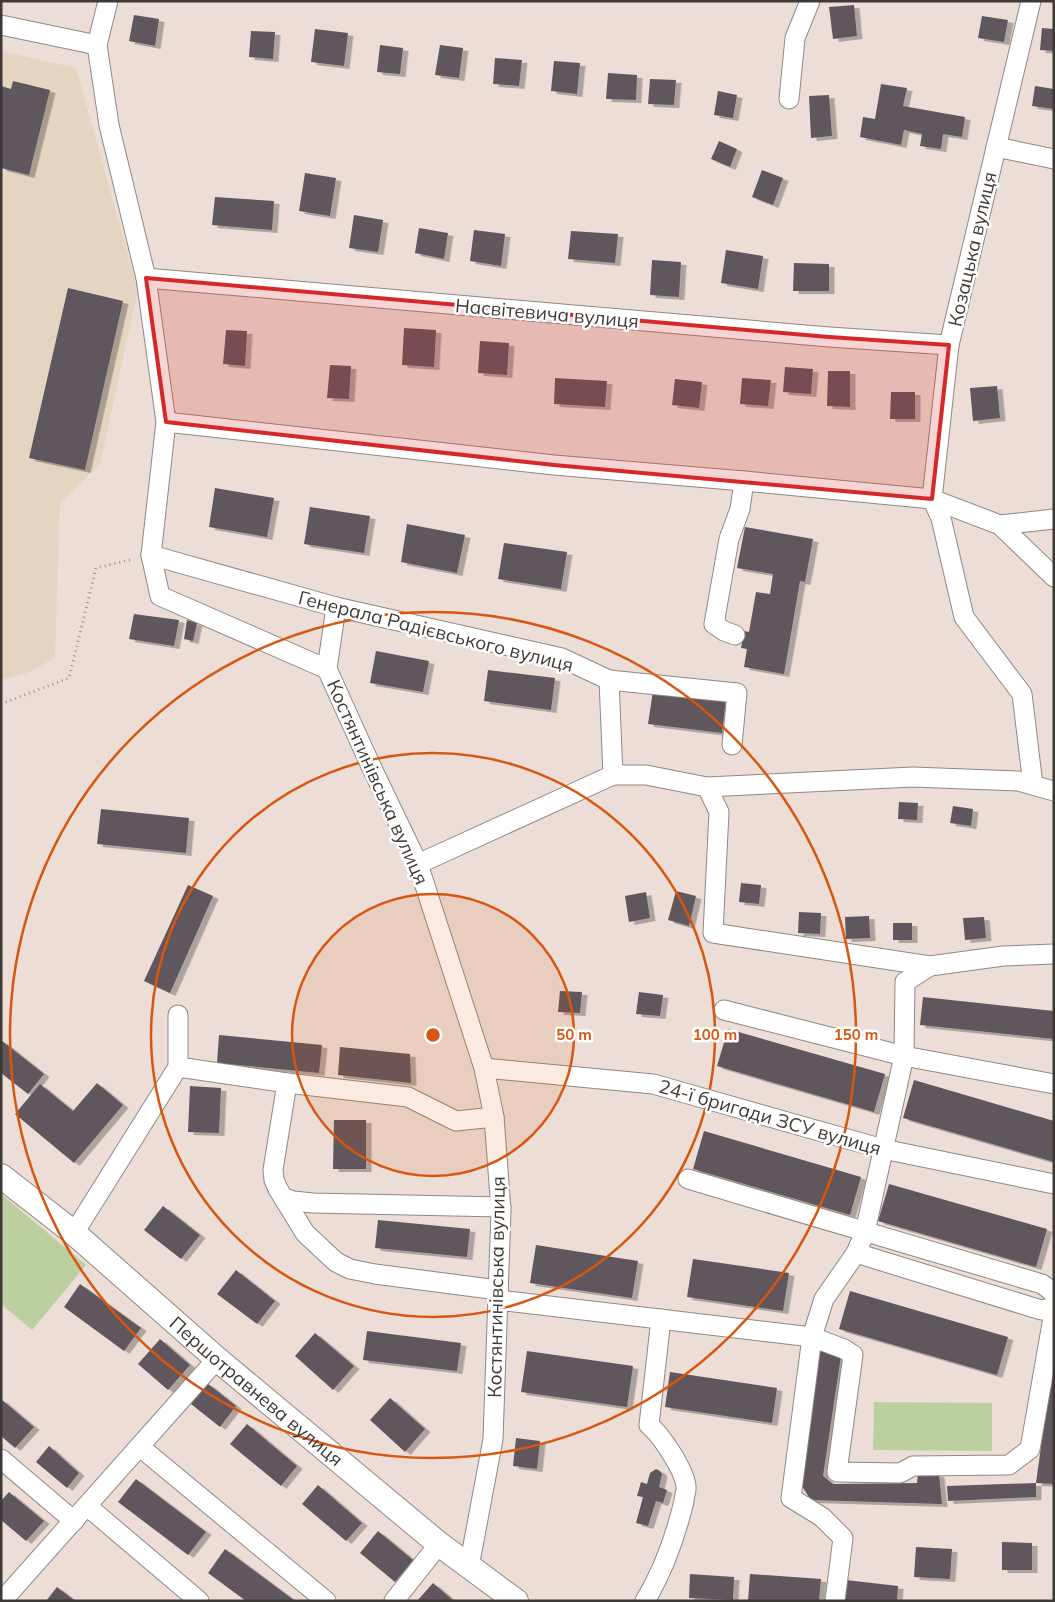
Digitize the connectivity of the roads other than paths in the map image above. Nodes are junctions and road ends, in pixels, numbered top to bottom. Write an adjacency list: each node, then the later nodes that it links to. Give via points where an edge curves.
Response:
1 (108, 1): 5 (street)
2 (810, 1): 6 (street, via 795,38)
3 (1031, 1): 7 (street, Козацька вулиця)
4 (1, 25): 5 (street)
5 (97, 45): 9 (street, Костянтинівська вулиця, via 109,125)
6 (788, 99)
7 (996, 147): 8 (street); 10 (street, Козацька вулиця)
8 (1054, 159)
9 (146, 278): 10 (street, Насвітевича вулиця); 11 (street, Костянтинівська вулиця)
10 (949, 345): 13 (street, Козацька вулиця)
11 (166, 422): 12 (street, via 554,465); 16 (street, Костянтинівська вулиця)
12 (744, 481): 13 (street); 19 (street, via 740,509 729,539 714,624)
13 (932, 499): 15 (street); 24 (street, via 941,518 964,617 1022,694)
14 (1054, 519): 15 (street)
15 (1000, 525): 17 (street)
16 (151, 555): 18 (street, Генерала Радієвського вулиця); 20 (street, Костянтинівська вулиця, via 160,596)
17 (1054, 577)
18 (336, 608): 20 (street); 21 (street, Генерала Радієвського вулиця, via 562,658)
19 (735, 635)
20 (327, 669): 27 (street, Костянтинівська вулиця)
21 (609, 680): 22 (street, Генерала Радієвського вулиця, via 737,693); 23 (street)
22 (732, 745)
23 (613, 775): 25 (street, via 646,775); 27 (street)
24 (1033, 785): 25 (street, via 1018,781 913,777); 26 (street)
25 (707, 788): 29 (street, via 719,812 713,933)
26 (1054, 791)
27 (418, 864): 34 (street, Костянтинівська вулиця)
28 (1054, 954): 29 (street, via 1003,956)
29 (930, 966): 32 (street, via 905,982)
30 (724, 1010): 32 (street)
31 (178, 1015): 33 (street)
32 (904, 1056): 36 (street); 38 (street)
33 (178, 1068): 35 (street); 45 (street)
34 (484, 1068): 37 (street, Костянтинівська вулиця); 38 (street, 24-ї бригади ЗСУ вулиця, via 653,1084)
35 (287, 1083): 37 (street, via 408,1097 456,1120); 42 (street, via 273,1170 274,1180)
36 (1054, 1084)
37 (494, 1117): 43 (street, Костянтинівська вулиця)
38 (883, 1149): 41 (street, 24-ї бригади ЗСУ вулиця); 44 (street)
39 (1, 1176): 45 (main road, Першотравнева вулиця)
40 (688, 1179): 44 (street)
41 (1054, 1184)
42 (284, 1198): 43 (street, via 313,1203); 48 (street, via 304,1232 336,1262 350,1269)
43 (501, 1207): 48 (street, Костянтинівська вулиця)
44 (865, 1232): 46 (street); 47 (street, via 1042,1284)
45 (74, 1233): 53 (main road, Першотравнева вулиця)
46 (856, 1253): 49 (street, via 1041,1310); 52 (street, via 824,1299)
47 (1054, 1293)
48 (498, 1295): 51 (street); 59 (street, Костянтинівська вулиця, via 493,1439)
49 (1054, 1307)
50 (1054, 1312): 52 (street, via 1030,1448 1009,1464 913,1466 900,1473 837,1472 853,1355)
51 (662, 1319): 52 (street); 65 (street, via 649,1424 678,1463 687,1486 668,1552)
52 (812, 1337): 66 (street, via 791,1498 822,1517 843,1538)
53 (217, 1359): 54 (street); 58 (main road, Першотравнева вулиця)
54 (140, 1447): 56 (street); 62 (street)
55 (1, 1458): 57 (street)
56 (87, 1506): 57 (street); 61 (street)
57 (74, 1521): 60 (street)
58 (439, 1544): 59 (main road, Першотравнева вулиця); 63 (street)
59 (469, 1567): 64 (main road, Першотравнева вулиця)
60 (2, 1601)
61 (199, 1601)
62 (326, 1601)
63 (394, 1601)
64 (516, 1601)
65 (645, 1601)
66 (835, 1601)

